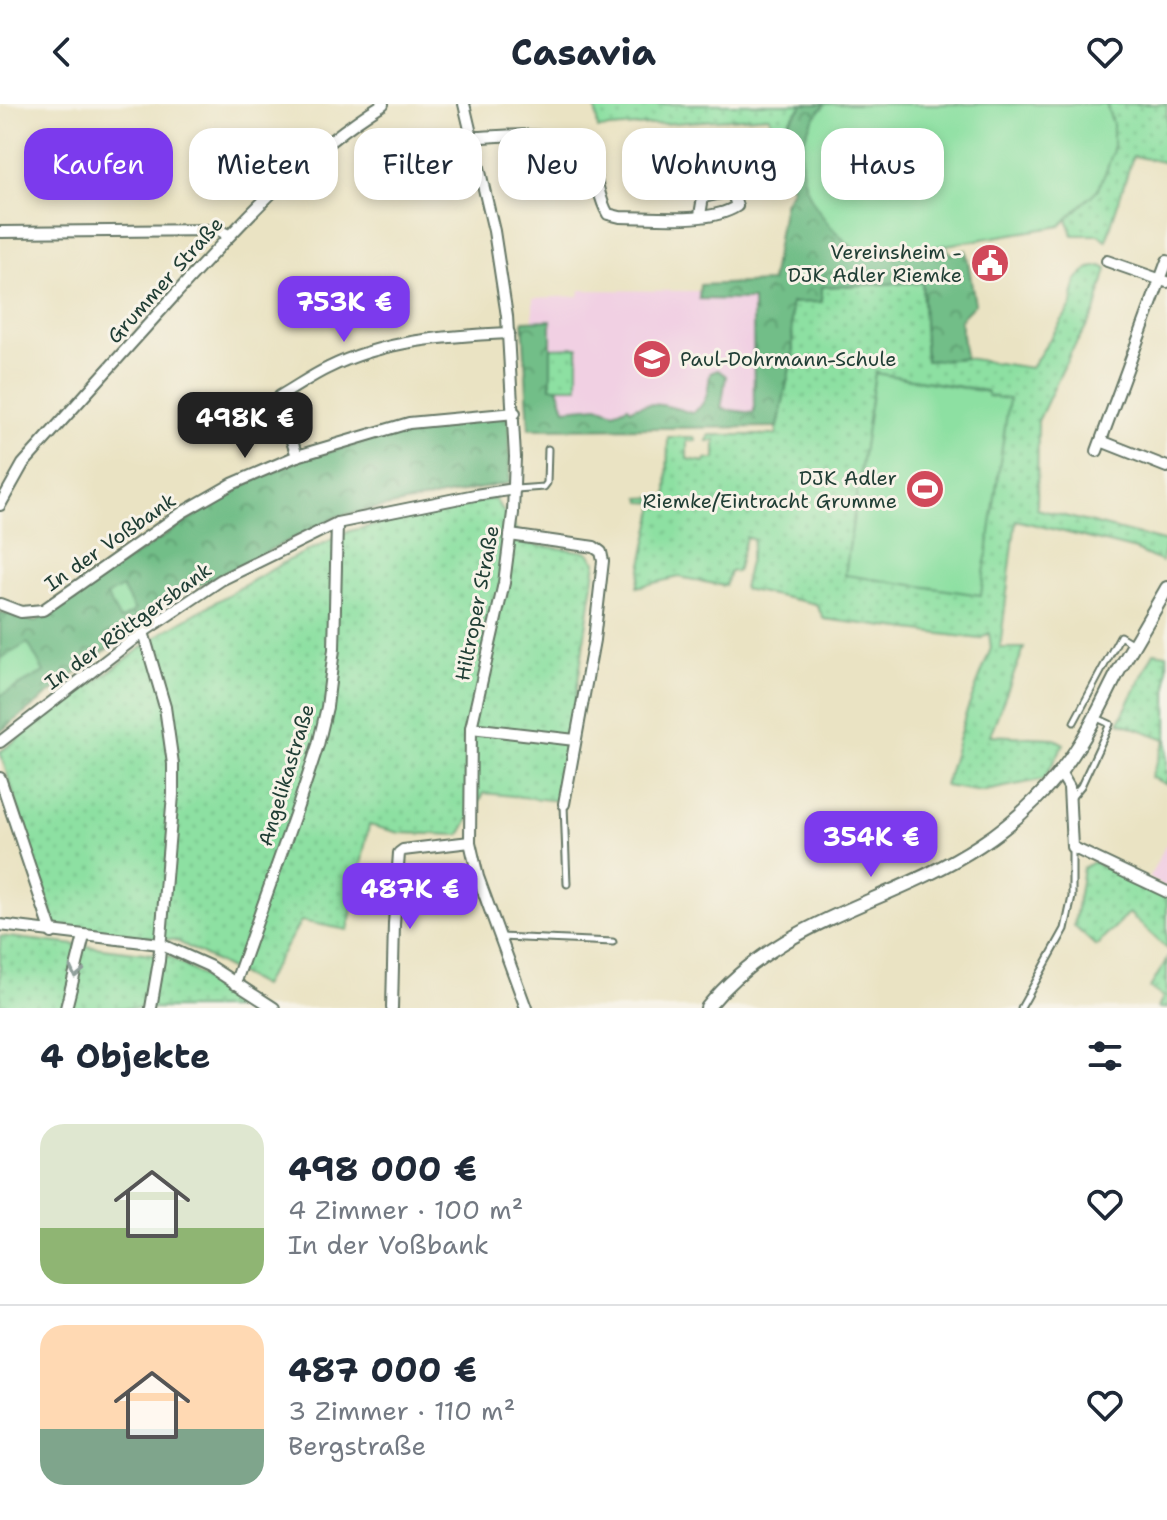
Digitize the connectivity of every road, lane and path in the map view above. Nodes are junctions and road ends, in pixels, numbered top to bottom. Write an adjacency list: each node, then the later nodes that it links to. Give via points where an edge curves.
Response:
1 (383, 104): 8 (street, Grummer Straße, via 292,175)
2 (464, 104): 3 (street, Hiltroper Straße)
3 (470, 128)
4 (482, 137): 6 (street, via 566,139 584,152 608,214)
5 (482, 180): 12 (street, Hiltroper Straße)
6 (700, 215)
7 (0, 232): 8 (street, via 218,230)
8 (229, 235): 18 (street, Grummer Straße, via 23,464)
9 (1107, 261): 11 (street)
10 (1167, 261): 11 (street)
11 (1164, 280): 16 (street, via 1099,446)
12 (509, 333): 13 (street, Hiltroper Straße); 15 (street, via 417,341 329,368 278,400)
13 (515, 413): 15 (street, In der Voßbank, via 409,423); 17 (street, Hiltroper Straße)
14 (548, 449): 17 (lane, via 544,487)
15 (297, 456): 22 (street, In der Voßbank, via 183,512 43,610 21,612)
16 (1167, 467)
17 (515, 489): 19 (street, In der Röttgersbank); 20 (street, Hiltroper Straße)
18 (0, 505)
19 (337, 523): 23 (street, In der Röttgersbank, via 221,580); 48 (street, Angelikastraße, via 334,649 324,719)
20 (510, 535): 31 (street, Hiltroper Straße); 32 (street, via 601,552 594,640)
21 (1167, 588): 24 (street)
22 (0, 604)
23 (143, 632): 33 (street, In der Röttgersbank); 47 (street, via 165,707 173,764)
24 (1134, 644): 25 (lane, via 1120,636); 26 (street)
25 (1103, 667): 26 (lane); 27 (lane)
26 (1117, 674): 28 (street)
27 (1087, 697): 28 (lane); 30 (lane)
28 (1102, 703): 29 (street)
29 (1095, 717): 34 (street); 36 (lane, via 1110,724)
30 (1074, 722)
31 (471, 728): 32 (street); 38 (street, Hiltroper Straße)
32 (575, 740): 37 (street)
33 (0, 742)
34 (1060, 772): 36 (street); 54 (street, via 1015,819 983,843 803,931 741,973)
35 (0, 778): 43 (street)
36 (1070, 798): 39 (street)
37 (564, 804): 40 (lane)
38 (470, 842): 45 (street, Hiltroper Straße); 52 (street, via 399,853)
39 (1072, 847): 41 (street); 55 (lane, via 1072,897 1065,929)
40 (567, 884)
41 (1167, 892)
42 (0, 925): 43 (street)
43 (52, 933): 44 (street)
44 (84, 936): 47 (street); 49 (street, one-way to 49)
45 (499, 937): 46 (lane); 53 (street, Hiltroper Straße)
46 (613, 942)
47 (160, 944): 48 (street, via 193,957); 50 (street)
48 (235, 984): 51 (street)
49 (66, 1008)
50 (151, 1008)
51 (274, 1008)
52 (392, 1008)
53 (526, 1008)
54 (707, 1008)
55 (1021, 1008)

